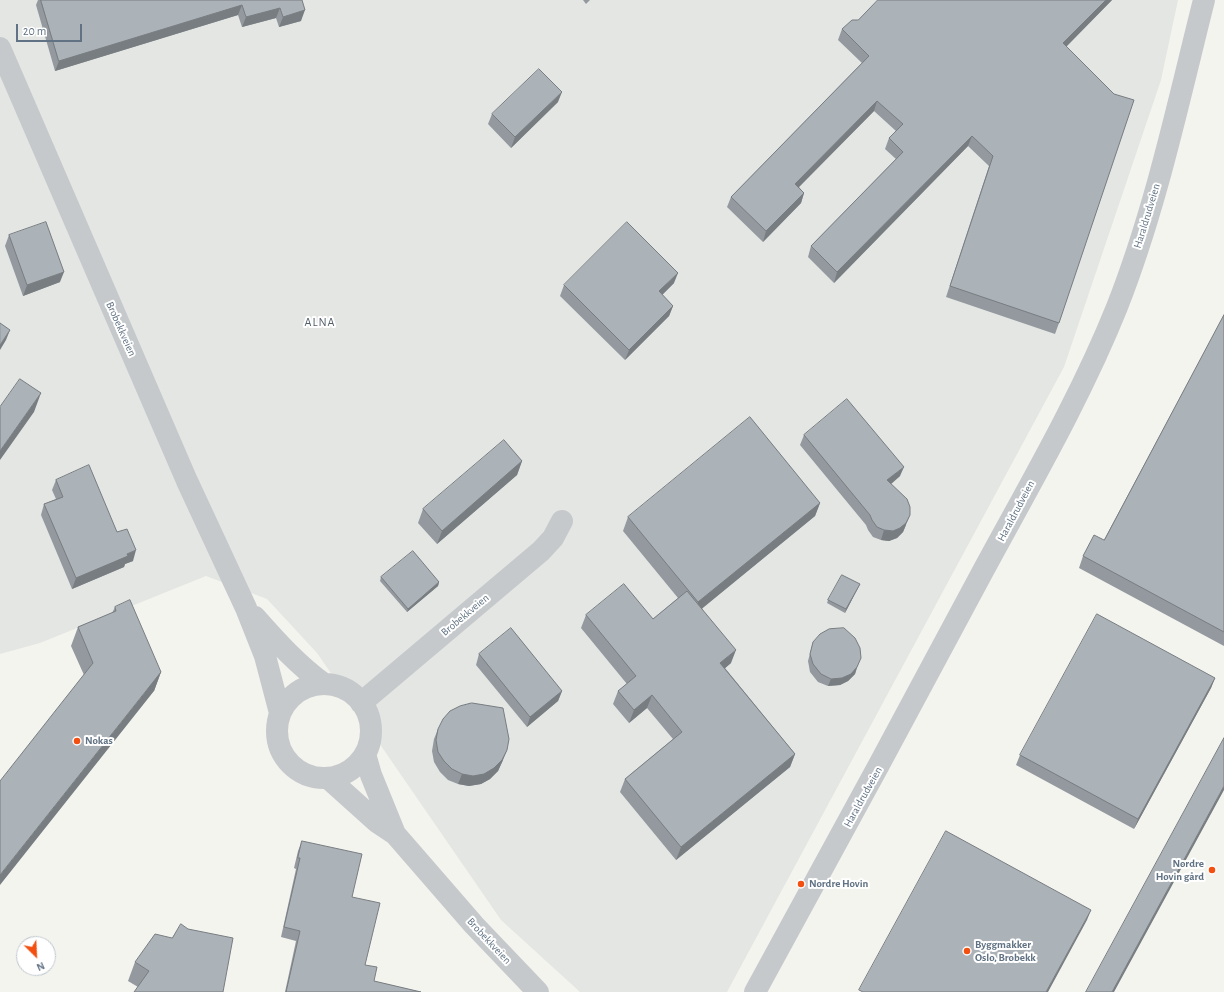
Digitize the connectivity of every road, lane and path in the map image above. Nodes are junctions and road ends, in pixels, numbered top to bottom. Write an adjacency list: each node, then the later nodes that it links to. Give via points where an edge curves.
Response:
1 (1204, 0): 12 (street, Haraldrudveien, via 1157,185 1131,267 1101,344 1058,435)
2 (0, 48): 4 (street, Brobekkveien, via 184,474)
3 (562, 521): 6 (street, Brobekkveien, via 553,538 541,551)
4 (246, 608): 5 (street, Brobekkveien, via 288,654); 7 (street, Brobekkveien, via 265,656)
5 (324, 684): 6 (street, via 351,693); 7 (street, via 306,687 291,698)
6 (361, 703): 8 (street, via 368,715 371,728)
7 (280, 713): 9 (street, via 277,727 278,742 285,759 308,776)
8 (365, 754): 9 (street, via 350,770 340,776); 10 (street, Brobekkveien)
9 (328, 778): 10 (street, Brobekkveien, via 377,822)
10 (395, 834): 11 (street, Brobekkveien, via 474,925)
11 (538, 992)
12 (755, 992)

